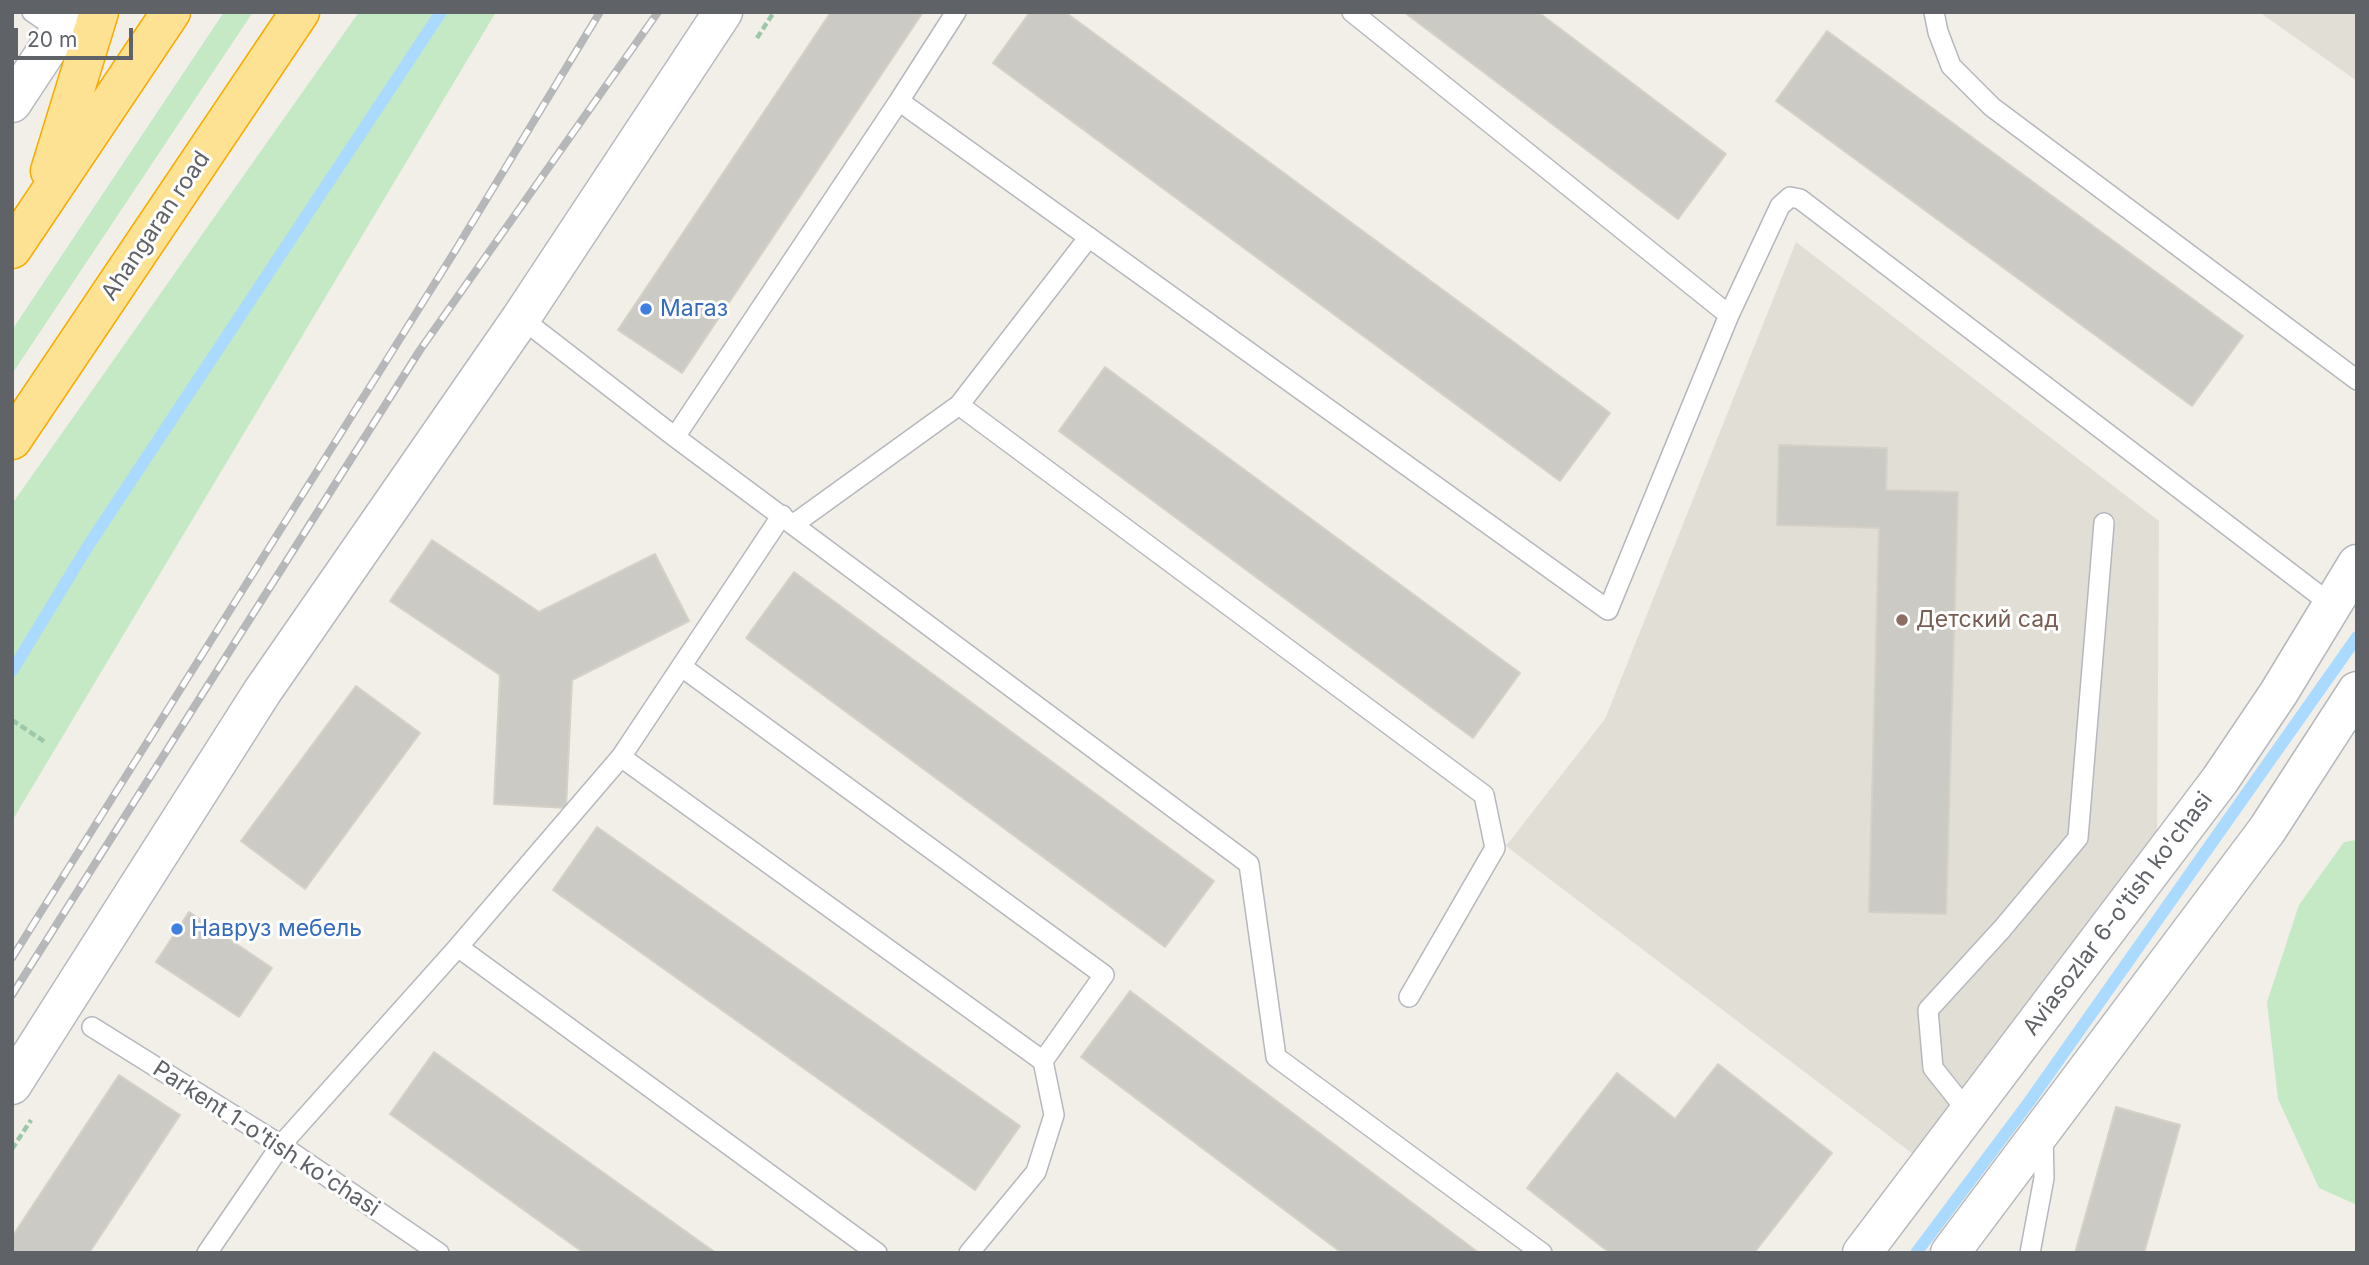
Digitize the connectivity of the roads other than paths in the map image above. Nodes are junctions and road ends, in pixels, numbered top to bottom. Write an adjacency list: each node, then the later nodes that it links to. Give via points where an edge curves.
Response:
1 (99, 12): 8 (highway)
2 (171, 12): 11 (highway)
3 (300, 12): 19 (highway, Ahangaran road)
4 (723, 12): 15 (street)
5 (956, 12): 9 (lane)
6 (1352, 12): 14 (lane)
7 (1934, 12): 16 (lane, via 1951,66 1992,107)
8 (63, 26): 10 (street); 11 (highway)
9 (900, 101): 12 (lane); 18 (lane)
10 (12, 103)
11 (37, 212): 13 (highway)
12 (1089, 237): 14 (lane, via 1608,610); 17 (lane)
13 (12, 249)
14 (1729, 315): 22 (lane, via 1780,206 1790,197 1800,199)
15 (521, 318): 18 (lane); 30 (street, via 262,692)
16 (2357, 380)
17 (958, 405): 20 (lane); 27 (lane, via 1484,795 1495,848)
18 (675, 437): 20 (lane)
19 (12, 440)
20 (788, 520): 23 (lane); 38 (lane, via 1249,864 1276,1056)
21 (2104, 523): 31 (lane, via 2078,838 1928,1010 1933,1068)
22 (2348, 594): 31 (street, Aviasozlar 6-o'tish ko'chasi, via 2220,780)
23 (682, 667): 25 (lane); 29 (lane, via 1104,975)
24 (2357, 691): 32 (street, via 2267,830)
25 (621, 757): 26 (lane); 29 (lane)
26 (458, 947): 33 (lane); 36 (lane)
27 (1409, 997)
28 (92, 1027): 33 (lane, Parkent 1-o'tish ko'chasi)
29 (1043, 1061): 37 (lane, via 1054,1115 1036,1172)
30 (12, 1085)
31 (1968, 1112): 39 (street, Aviasozlar 6-o'tish ko'chasi)
32 (2042, 1129): 40 (street); 41 (lane, via 2044,1178)
33 (281, 1145): 34 (lane); 35 (lane, Parkent 1-o'tish ko'chasi)
34 (207, 1253)
35 (439, 1253)
36 (877, 1253)
37 (970, 1253)
38 (1542, 1253)
39 (1861, 1253)
40 (1950, 1253)
41 (2030, 1253)

